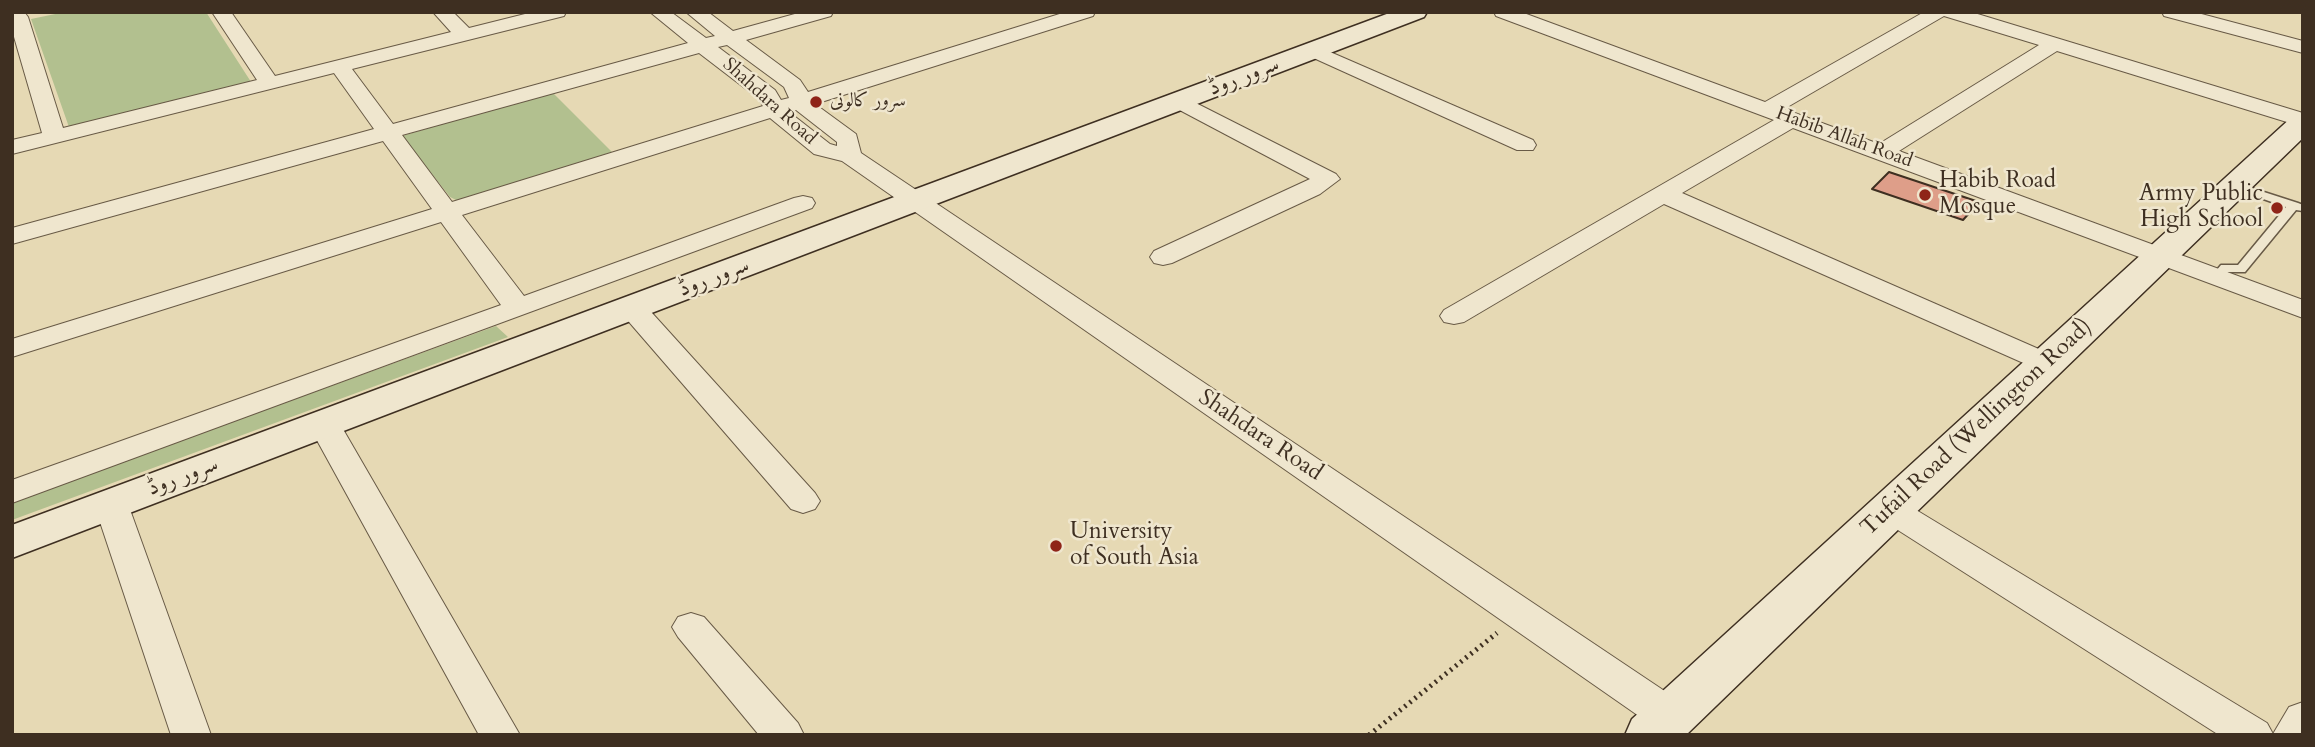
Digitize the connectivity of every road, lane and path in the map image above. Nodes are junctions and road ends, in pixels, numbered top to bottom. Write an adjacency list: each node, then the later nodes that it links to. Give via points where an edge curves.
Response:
1 (40, 12): 14 (street)
2 (221, 12): 22 (street)
3 (442, 12): 15 (street)
4 (557, 12): 15 (street)
5 (659, 12): 18 (street, Shahdara Road)
6 (695, 12): 16 (street, Shahdara Road)
7 (824, 12): 16 (street)
8 (1086, 12): 24 (street)
9 (1415, 12): 20 (street, سرور روڈ)
10 (1503, 12): 26 (street, Habib Allah Road)
11 (1938, 12): 26 (street)
12 (1951, 12): 17 (street)
13 (2171, 12): 19 (street)
14 (15, 17): 30 (street)
15 (465, 35): 21 (street)
16 (731, 38): 18 (street); 24 (street, Shahdara Road, via 793,84)
17 (2055, 44): 28 (street); 33 (street)
18 (704, 45): 25 (street, Shahdara Road, via 767,95); 29 (street)
19 (2303, 47)
20 (1314, 51): 23 (street, سرور روڈ); 31 (street)
21 (340, 67): 22 (street); 29 (street)
22 (270, 84): 30 (street)
23 (1180, 101): 37 (street, سرور روڈ); 43 (street, via 1328,179)
24 (802, 102): 25 (street); 34 (street, Shahdara Road, via 848,139)
25 (776, 110): 34 (street, Shahdara Road, via 822,149); 40 (street)
26 (1767, 110): 27 (street, Habib Allah Road)
27 (1792, 119): 33 (street, Habib Allah Road); 36 (street)
28 (2301, 124): 35 (street, Tufail Road (Wellington Road))
29 (388, 132): 40 (street); 41 (street)
30 (55, 137): 32 (street)
31 (1525, 145)
32 (12, 147)
33 (1882, 152): 42 (street, Habib Allah Road)
34 (850, 156): 37 (street, Shahdara Road)
35 (2236, 186): 39 (lane); 42 (street, Tufail Road (Wellington Road))
36 (1663, 194): 48 (street); 50 (street)
37 (916, 202): 46 (street, سرور روڈ); 57 (street, Shahdara Road)
38 (803, 203): 45 (street)
39 (2298, 207): 44 (lane, via 2241,269 2225,268)
40 (445, 212): 45 (street); 49 (street)
41 (12, 236)
42 (2159, 256): 44 (street, Habib Allah Road); 50 (street, Tufail Road (Wellington Road))
43 (1163, 257)
44 (2216, 278): 47 (street, Habib Allah Road)
45 (518, 308): 52 (street)
46 (633, 309): 51 (street, سرور روڈ); 53 (street)
47 (2303, 310)
48 (1454, 316)
49 (12, 348)
50 (2047, 363): 55 (street, Tufail Road (Wellington Road))
51 (324, 424): 54 (street, سرور روڈ); 62 (street)
52 (12, 492)
53 (803, 501)
54 (111, 504): 56 (street, سرور روڈ); 61 (street)
55 (1891, 510): 60 (street, Tufail Road (Wellington Road)); 65 (street)
56 (12, 542)
57 (1521, 614): 60 (street, Shahdara Road); 64 (path)
58 (691, 627): 63 (street)
59 (2303, 719): 66 (street)
60 (1661, 726)
61 (191, 735)
62 (500, 735)
63 (784, 735)
64 (1369, 735)
65 (2253, 735)
66 (2293, 735)

